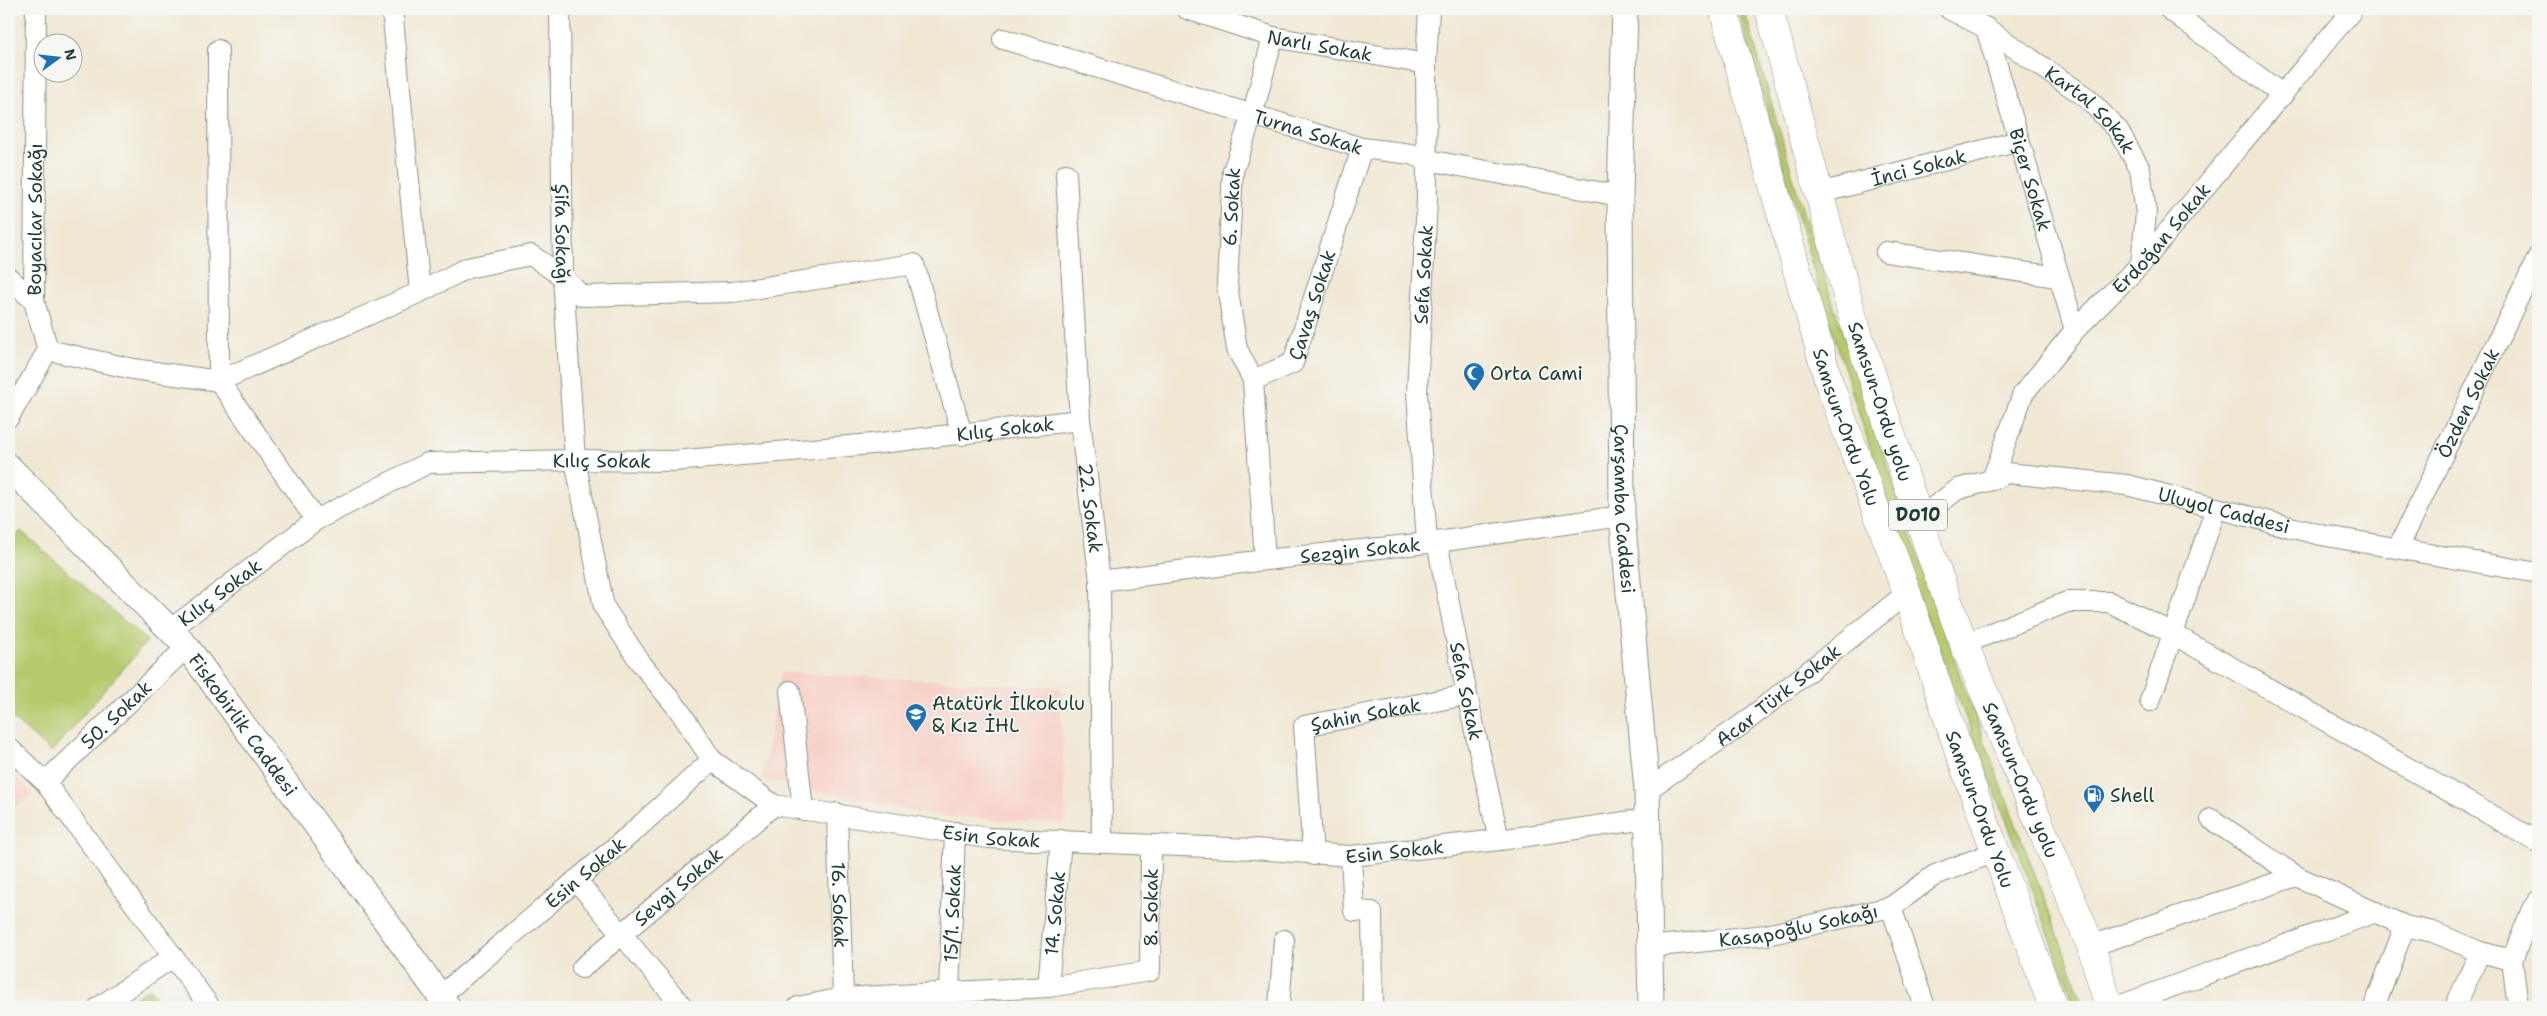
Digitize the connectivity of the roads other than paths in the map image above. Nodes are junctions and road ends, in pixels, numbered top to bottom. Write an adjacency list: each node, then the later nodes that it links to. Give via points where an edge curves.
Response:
1 (36, 9): 32 (street, Boyacılar Sokağı)
2 (392, 9): 31 (street)
3 (560, 9): 28 (street, Şifa Sokağı)
4 (1187, 9): 13 (street, Narlı Sokak)
5 (1429, 9): 16 (street, Sefa Sokak)
6 (1625, 9): 24 (main road, Çarşamba Caddesi)
7 (1723, 9): 52 (highway, Samsun-Ordu Yolu / D010, via 1830,386)
8 (1769, 9): 23 (highway, Samsun-Ordu yolu / D010)
9 (1949, 9): 12 (street, Kartal Sokak)
10 (2169, 9): 17 (street)
11 (2353, 9): 17 (street, Erdoğan Sokak)
12 (1986, 28): 19 (street, Biçer Sokak); 27 (street, Kartal Sokak, via 2086,97 2118,130 2140,169 2146,213)
13 (1273, 37): 16 (street, Narlı Sokak); 18 (street, 6. Sokak)
14 (1003, 39): 18 (street, Turna Sokak)
15 (218, 50): 36 (street)
16 (1426, 64): 21 (street, Sefa Sokak)
17 (2283, 95): 27 (street, Erdoğan Sokak)
18 (1252, 116): 20 (street, Turna Sokak); 35 (street, 6. Sokak, via 1233,171 1228,285 1237,349)
19 (2019, 141): 23 (street, İnci Sokak); 29 (street, Biçer Sokak)
20 (1362, 148): 21 (street, Turna Sokak, via 1411,154); 35 (street, Çavaş Sokak, via 1293,363)
21 (1428, 160): 24 (street, Turna Sokak); 47 (street, Sefa Sokak, via 1418,392)
22 (1066, 174): 38 (street, 22. Sokak)
23 (1820, 193): 45 (highway, Samsun-Ordu yolu / D010, via 1852,318)
24 (1620, 196): 44 (main road, Çarşamba Caddesi)
25 (1886, 252): 29 (street)
26 (2538, 257): 48 (street, Özden Sokak)
27 (2142, 264): 33 (street, Erdoğan Sokak)
28 (563, 277): 31 (street, via 531,255 468,268); 39 (street, via 582,296 733,292 914,264); 40 (street, Şifa Sokağı)
29 (2058, 277): 33 (street, Biçer Sokak)
30 (9, 278): 32 (street)
31 (420, 292): 36 (street)
32 (34, 301): 34 (street, Boyacılar Sokağı)
33 (2075, 330): 42 (street, Erdoğan Sokak, via 2023,394)
34 (48, 350): 36 (street, via 133,369); 37 (street)
35 (1253, 380): 49 (street)
36 (219, 381): 46 (street)
37 (9, 417)
38 (1080, 420): 39 (street, Kılıç Sokak); 51 (street, 22. Sokak)
39 (962, 435): 40 (street, Kılıç Sokak, via 673,461)
40 (575, 460): 46 (street, Kılıç Sokak, via 428,463); 61 (street, Şifa Sokağı, via 604,607)
41 (9, 467): 53 (main road, Fiskobirlik Caddesi)
42 (1992, 480): 43 (street, Uluyol Caddesi, via 2007,474 2127,485); 45 (street, Uluyol Caddesi, via 1958,489)
43 (2216, 508): 48 (street, Uluyol Caddesi, via 2321,535); 54 (street)
44 (1622, 516): 47 (street, Sezgin Sokak); 63 (main road, Çarşamba Caddesi)
45 (1919, 518): 55 (highway, Samsun-Ordu yolu / D010)
46 (316, 520): 53 (street, Kılıç Sokak)
47 (1432, 542): 49 (street, Sezgin Sokak); 58 (street, Sefa Sokak)
48 (2398, 548): 50 (street, Uluyol Caddesi)
49 (1265, 560): 51 (street, Sezgin Sokak)
50 (2538, 573)
51 (1100, 581): 73 (street, 22. Sokak)
52 (1907, 593): 63 (street, Acar Türk Sokak, via 1740,726); 75 (highway, Samsun-Ordu Yolu / D010)
53 (171, 629): 56 (main road, Fiskobirlik Caddesi)
54 (2173, 634): 55 (street, via 2109,602 2068,602); 59 (street); 72 (street)
55 (1964, 644): 86 (highway, Samsun-Ordu yolu / D010)
56 (187, 647): 62 (street, 50. Sokak); 96 (main road, Fiskobirlik Caddesi)
57 (790, 691): 65 (street)
58 (1467, 695): 71 (street, Sefa Sokak); 76 (street, Şahin Sokak, via 1304,726)
59 (2150, 701)
60 (13, 759): 62 (street)
61 (712, 760): 64 (street, Esin Sokak); 79 (street, Esin Sokak)
62 (46, 782): 89 (street)
63 (1647, 790): 67 (main road, Çarşamba Caddesi)
64 (774, 805): 65 (street, Esin Sokak); 84 (street, Sevgi Sokak)
65 (803, 810): 66 (street, Esin Sokak)
66 (837, 813): 69 (street, Esin Sokak); 94 (street, 16. Sokak)
67 (1646, 819): 71 (street, Esin Sokak); 87 (main road, Çarşamba Caddesi)
68 (2211, 819): 78 (street)
69 (955, 832): 70 (street, Esin Sokak, via 988,838); 93 (street, 15/1. Sokak)
70 (1061, 840): 73 (street, Esin Sokak); 92 (street, 14. Sokak)
71 (1499, 840): 77 (street, Esin Sokak)
72 (2538, 842)
73 (1102, 843): 74 (street, Esin Sokak)
74 (1151, 845): 76 (street, Esin Sokak); 92 (street, 8. Sokak, via 1150,971)
75 (1995, 852): 81 (street, Kasapoğlu Sokağı, via 1935,875); 105 (highway, Samsun-Ordu Yolu / D010)
76 (1313, 855): 77 (street, Esin Sokak)
77 (1351, 856): 102 (street, via 1354,911 1372,912)
78 (2296, 876): 82 (street); 86 (street)
79 (576, 880): 84 (street); 96 (street, Esin Sokak)
80 (2538, 901): 90 (street)
81 (1891, 907): 87 (street, Kasapoğlu Sokağı, via 1766,935); 104 (street)
82 (2376, 912): 83 (street); 107 (street)
83 (2405, 926): 88 (street, via 2433,932); 108 (street)
84 (623, 933): 91 (street, Sevgi Sokak); 99 (street)
85 (1284, 940): 101 (street)
86 (2091, 946): 106 (highway, Samsun-Ordu yolu / D010)
87 (1648, 948): 103 (main road, Çarşamba Caddesi)
88 (2480, 952): 90 (street); 109 (street)
89 (173, 957): 97 (street); 98 (street)
90 (2512, 960): 110 (street)
91 (582, 968)
92 (1048, 987): 95 (street)
93 (949, 993): 94 (street); 95 (street)
94 (843, 998): 100 (street)
95 (995, 999)
96 (443, 1002)
97 (99, 1007)
98 (210, 1007)
99 (683, 1007)
100 (798, 1007)
101 (1278, 1007)
102 (1373, 1007)
103 (1651, 1007)
104 (1925, 1007)
105 (2053, 1007)
106 (2109, 1007)
107 (2116, 1007)
108 (2374, 1007)
109 (2455, 1007)
110 (2518, 1007)

